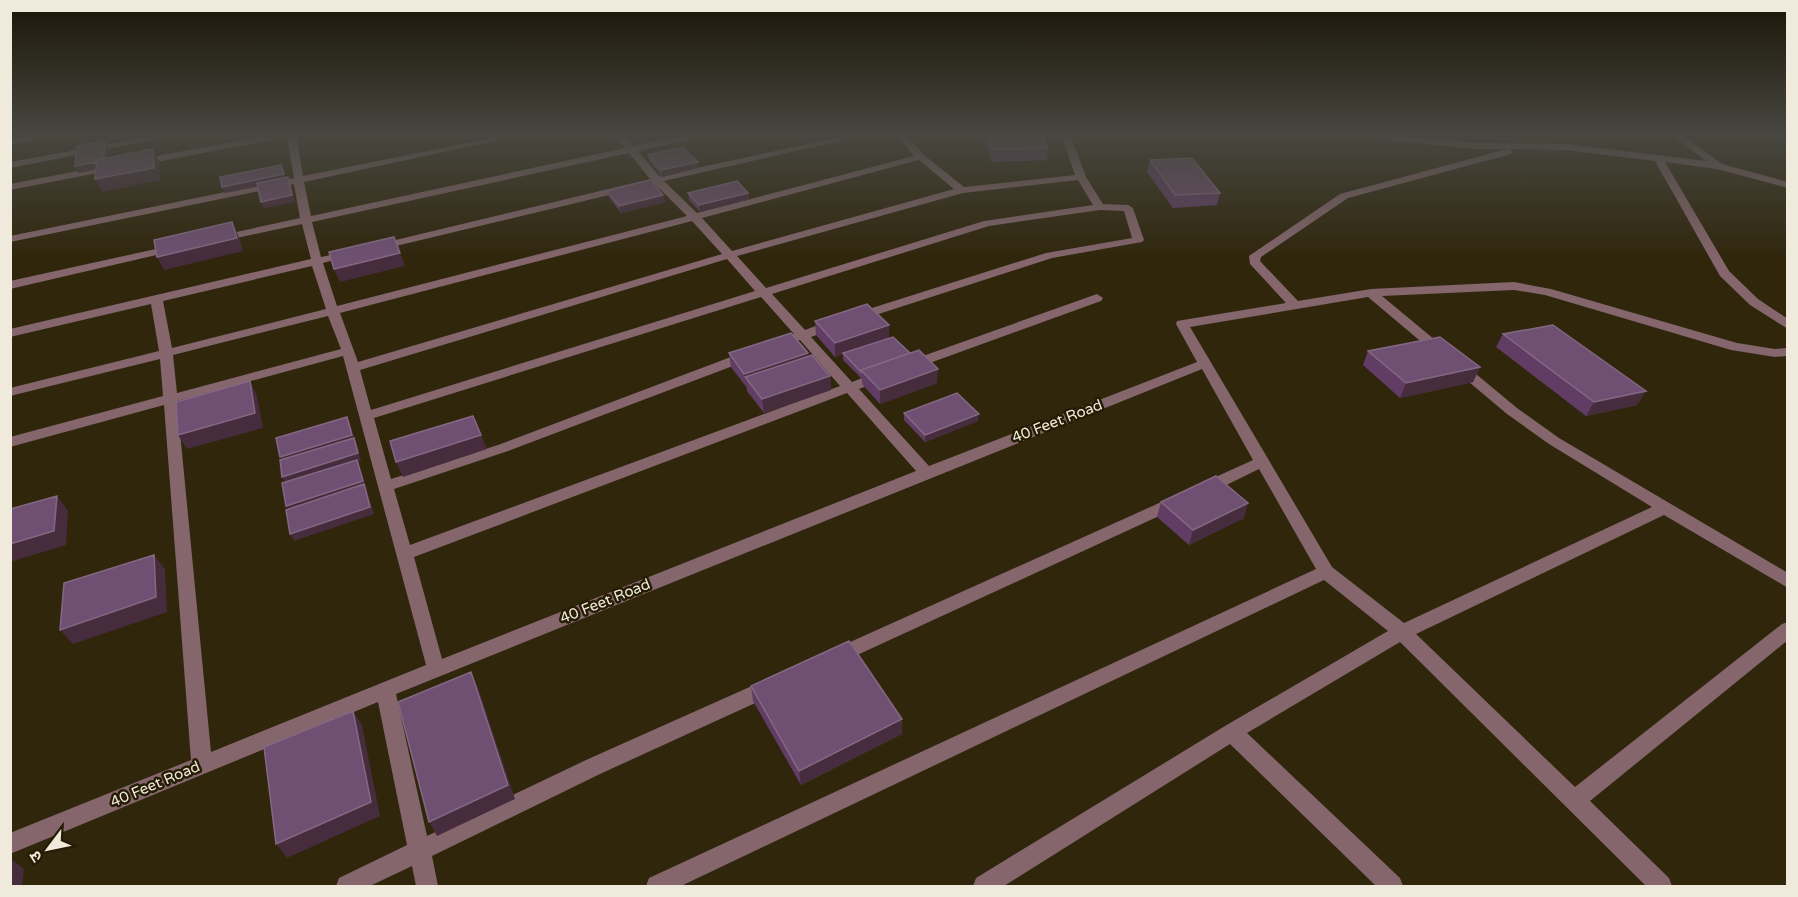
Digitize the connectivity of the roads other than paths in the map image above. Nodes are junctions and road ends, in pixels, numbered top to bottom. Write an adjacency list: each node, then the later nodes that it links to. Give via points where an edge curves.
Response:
1 (69, 176): 16 (street)
2 (300, 176): 13 (street)
3 (321, 176): 13 (street)
4 (502, 176): 20 (street)
5 (653, 176): 14 (street)
6 (676, 176): 14 (street)
7 (846, 176): 19 (street)
8 (945, 176): 17 (street)
9 (1421, 176): 31 (street, via 1344,196 1253,259)
10 (1668, 176): 33 (street, via 1724,273 1746,295)
11 (1754, 176): 15 (street)
12 (1081, 177): 17 (street); 18 (street)
13 (301, 180): 20 (street); 21 (street)
14 (657, 180): 19 (street); 25 (street)
15 (1788, 185)
16 (10, 187)
17 (962, 190): 24 (street)
18 (1100, 207): 27 (street, via 988,222); 35 (street, via 1128,208 1138,240 1050,255)
19 (694, 216): 24 (street); 32 (street)
20 (306, 219): 22 (street); 25 (street)
21 (10, 239)
22 (204, 242)
23 (181, 247): 26 (street)
24 (729, 255): 27 (street); 40 (street)
25 (319, 261): 30 (street); 32 (street)
26 (10, 285)
27 (763, 293): 35 (street); 44 (street)
28 (1371, 293): 31 (street); 38 (street, via 1495,286 1527,288 1736,347); 49 (street, via 1512,411)
29 (1097, 298): 41 (street)
30 (156, 299): 34 (street); 37 (street)
31 (1295, 305): 39 (street, via 1182,324)
32 (332, 312): 36 (street); 37 (street)
33 (1788, 325)
34 (10, 333)
35 (801, 335): 41 (street); 48 (street, via 503,448)
36 (348, 351): 40 (street); 43 (street)
37 (166, 352): 42 (street); 43 (street)
38 (1788, 352)
39 (1203, 364): 46 (street); 47 (street, 40 Feet Road)
40 (352, 368): 44 (street)
41 (849, 387): 47 (street); 50 (street)
42 (10, 392)
43 (170, 400): 45 (street); 60 (street)
44 (366, 417): 48 (street)
45 (10, 442)
46 (1261, 462): 51 (street); 55 (street)
47 (926, 472): 56 (street, 40 Feet Road)
48 (385, 486): 50 (street)
49 (1663, 509): 52 (street); 54 (street)
50 (405, 554): 56 (street)
51 (1326, 572): 54 (street); 66 (street)
52 (1788, 582)
53 (1788, 629): 61 (street)
54 (1402, 632): 59 (street); 61 (street)
55 (822, 663)
56 (436, 669): 58 (street, 40 Feet Road)
57 (790, 678): 63 (street)
58 (385, 689): 60 (street, 40 Feet Road); 63 (street)
59 (1232, 732): 67 (street); 68 (street)
60 (202, 765): 62 (street, 40 Feet Road)
61 (1574, 801): 69 (street)
62 (10, 844)
63 (419, 851): 64 (street); 65 (street)
64 (347, 886)
65 (427, 886)
66 (657, 886)
67 (984, 886)
68 (1392, 886)
69 (1660, 886)

